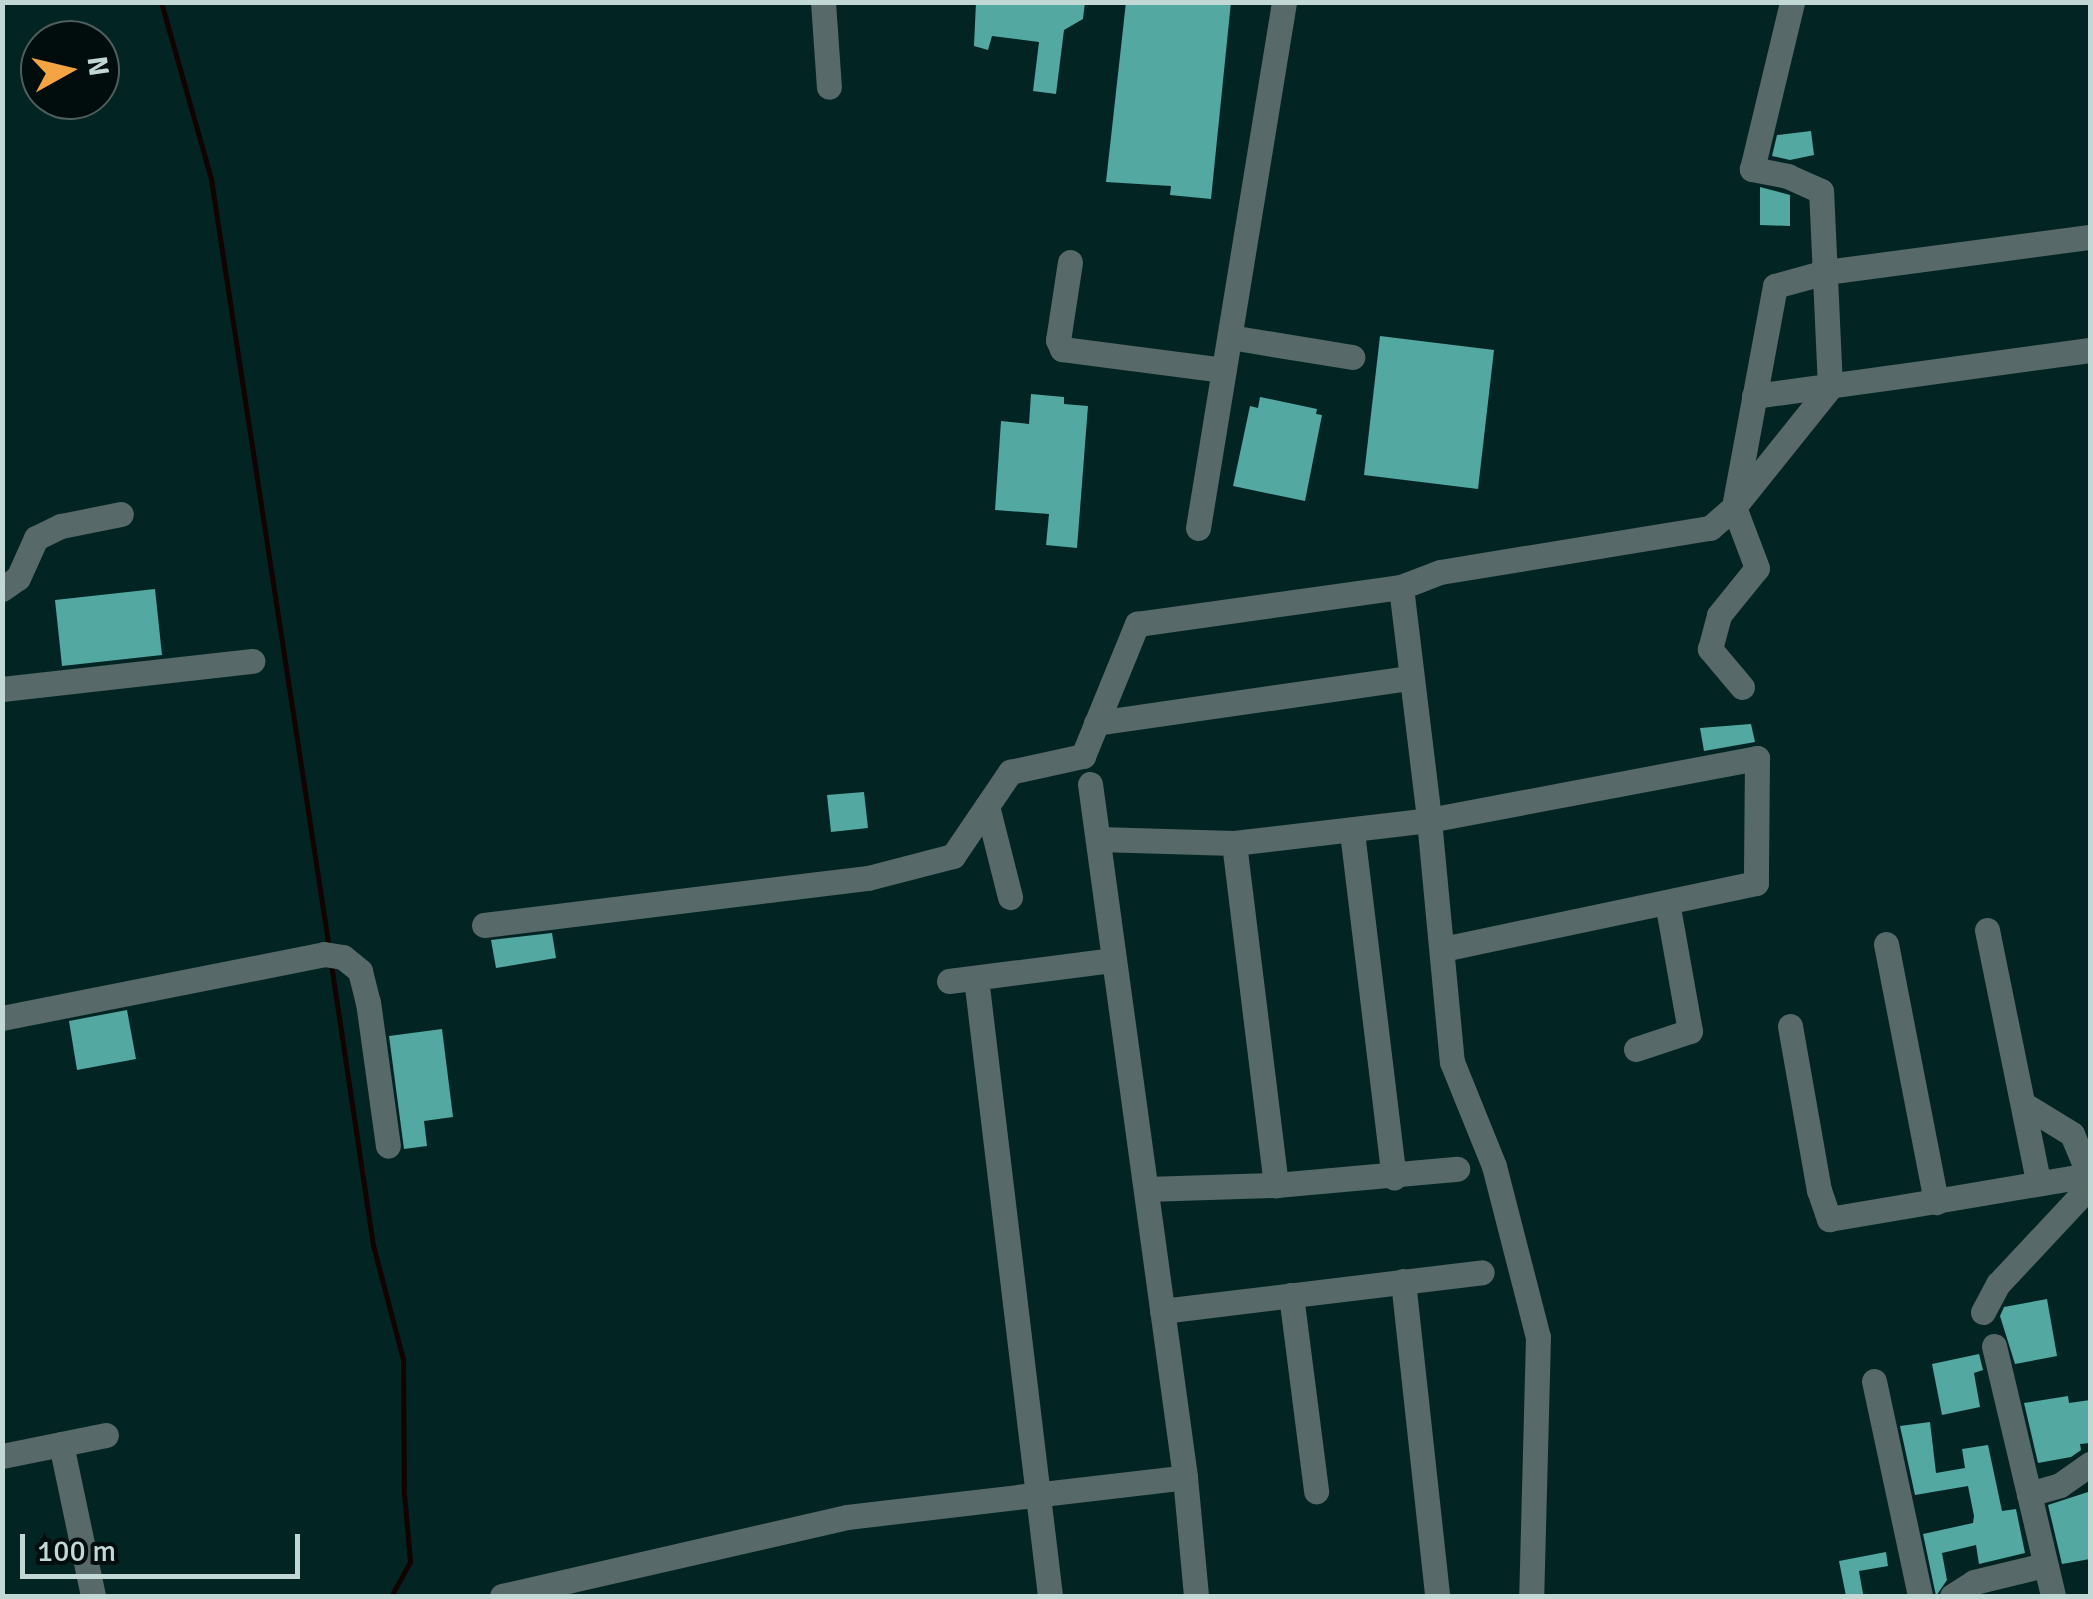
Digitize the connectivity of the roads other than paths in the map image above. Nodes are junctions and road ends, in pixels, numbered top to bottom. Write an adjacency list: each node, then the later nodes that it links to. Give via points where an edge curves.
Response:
1 (823, 2): 4 (street)
2 (1284, 2): 8 (street)
3 (1792, 2): 7 (street, via 1752,170 1820,191)
4 (829, 87)
5 (2090, 237): 7 (street)
6 (1070, 262): 11 (street, via 1062,349)
7 (1826, 272): 12 (street); 13 (street, via 1774,286)
8 (1230, 337): 10 (street); 11 (street)
9 (2090, 350): 12 (street)
10 (1352, 356)
11 (1224, 370): 16 (street)
12 (1830, 386): 13 (street); 14 (street)
13 (1754, 396): 14 (street)
14 (1734, 508): 17 (street, via 1710,528 1440,572); 21 (street, via 1757,568 1719,616 1710,649)
15 (121, 514): 18 (street, via 36,538 18,578)
16 (1198, 528)
17 (1400, 587): 20 (street); 23 (street, via 1138,624)
18 (2, 590)
19 (252, 662): 22 (street)
20 (1410, 678): 23 (street); 26 (street)
21 (1742, 688)
22 (2, 689)
23 (1096, 723): 25 (street, via 1083,756 1010,772)
24 (1090, 784): 28 (street)
25 (988, 806): 30 (street); 32 (street, via 953,856 868,878)
26 (1429, 820): 27 (street); 31 (street, via 1756,758 1756,883); 35 (street)
27 (1352, 832): 29 (street); 46 (street)
28 (1098, 839): 29 (street); 36 (street)
29 (1234, 844): 48 (street)
30 (1010, 897)
31 (1667, 902): 35 (street); 41 (street, via 1690,1030)
32 (484, 925)
33 (1988, 930): 42 (street)
34 (1886, 944): 50 (street)
35 (1442, 949): 72 (street, via 1452,1062 1499,1182 1538,1338)
36 (1114, 960): 37 (street); 49 (street)
37 (976, 978): 38 (street); 64 (street)
38 (948, 982)
39 (2, 1018): 43 (street, via 332,955 360,971)
40 (1790, 1026): 50 (street, via 1828,1219)
41 (1636, 1049)
42 (2023, 1104): 45 (street, via 2072,1134); 47 (street)
43 (388, 1146)
44 (1457, 1169): 46 (street)
45 (2090, 1175): 47 (street); 55 (street, via 2084,1191 1998,1284)
46 (1394, 1178): 48 (street)
47 (2038, 1181): 50 (street)
48 (1276, 1186): 49 (street)
49 (1146, 1189): 54 (street)
50 (1936, 1202)
51 (1482, 1272): 52 (street)
52 (1402, 1281): 53 (street); 71 (street)
53 (1291, 1295): 54 (street); 63 (street)
54 (1162, 1310): 62 (street)
55 (1983, 1312)
56 (1994, 1346): 65 (street)
57 (1874, 1381): 73 (street)
58 (106, 1435): 59 (street)
59 (62, 1444): 60 (street); 67 (street)
60 (2, 1456)
61 (2090, 1464): 65 (street, via 2060,1485)
62 (1185, 1476): 64 (street); 70 (street)
63 (1316, 1491)
64 (1037, 1494): 68 (street, via 847,1517); 69 (street)
65 (2029, 1494): 66 (street)
66 (2045, 1564): 74 (street, via 1974,1582); 75 (street)
67 (93, 1596)
68 (502, 1596)
69 (1050, 1596)
70 (1196, 1596)
71 (1437, 1596)
72 (1531, 1596)
73 (1920, 1596)
74 (1952, 1596)
75 (2052, 1596)

